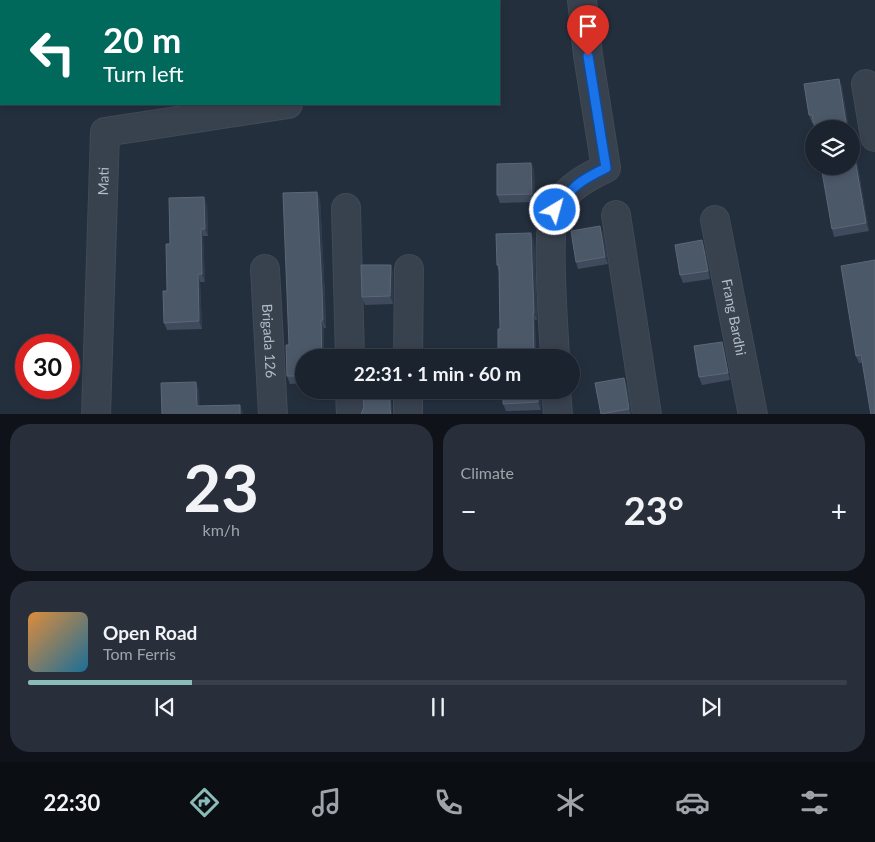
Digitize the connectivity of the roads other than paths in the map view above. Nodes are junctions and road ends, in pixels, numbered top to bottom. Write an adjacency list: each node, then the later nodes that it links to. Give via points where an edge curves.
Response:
1 (582, 0): 12 (street, via 606,168 571,188 555,210 550,241)
2 (866, 84): 4 (street)
3 (281, 105): 16 (street, Mati, via 105,132)
4 (875, 137)
5 (346, 208): 10 (street)
6 (616, 215): 21 (street)
7 (716, 220): 22 (street, Frang Bardhi)
8 (265, 269): 17 (street, Brigada 126)
9 (409, 269): 11 (street)
10 (350, 349)
11 (408, 349)
12 (555, 349)
13 (350, 399): 18 (street)
14 (408, 399): 19 (street)
15 (557, 399): 20 (street)
16 (96, 414)
17 (273, 414)
18 (351, 414)
19 (408, 414)
20 (558, 414)
21 (647, 414)
22 (753, 414)

